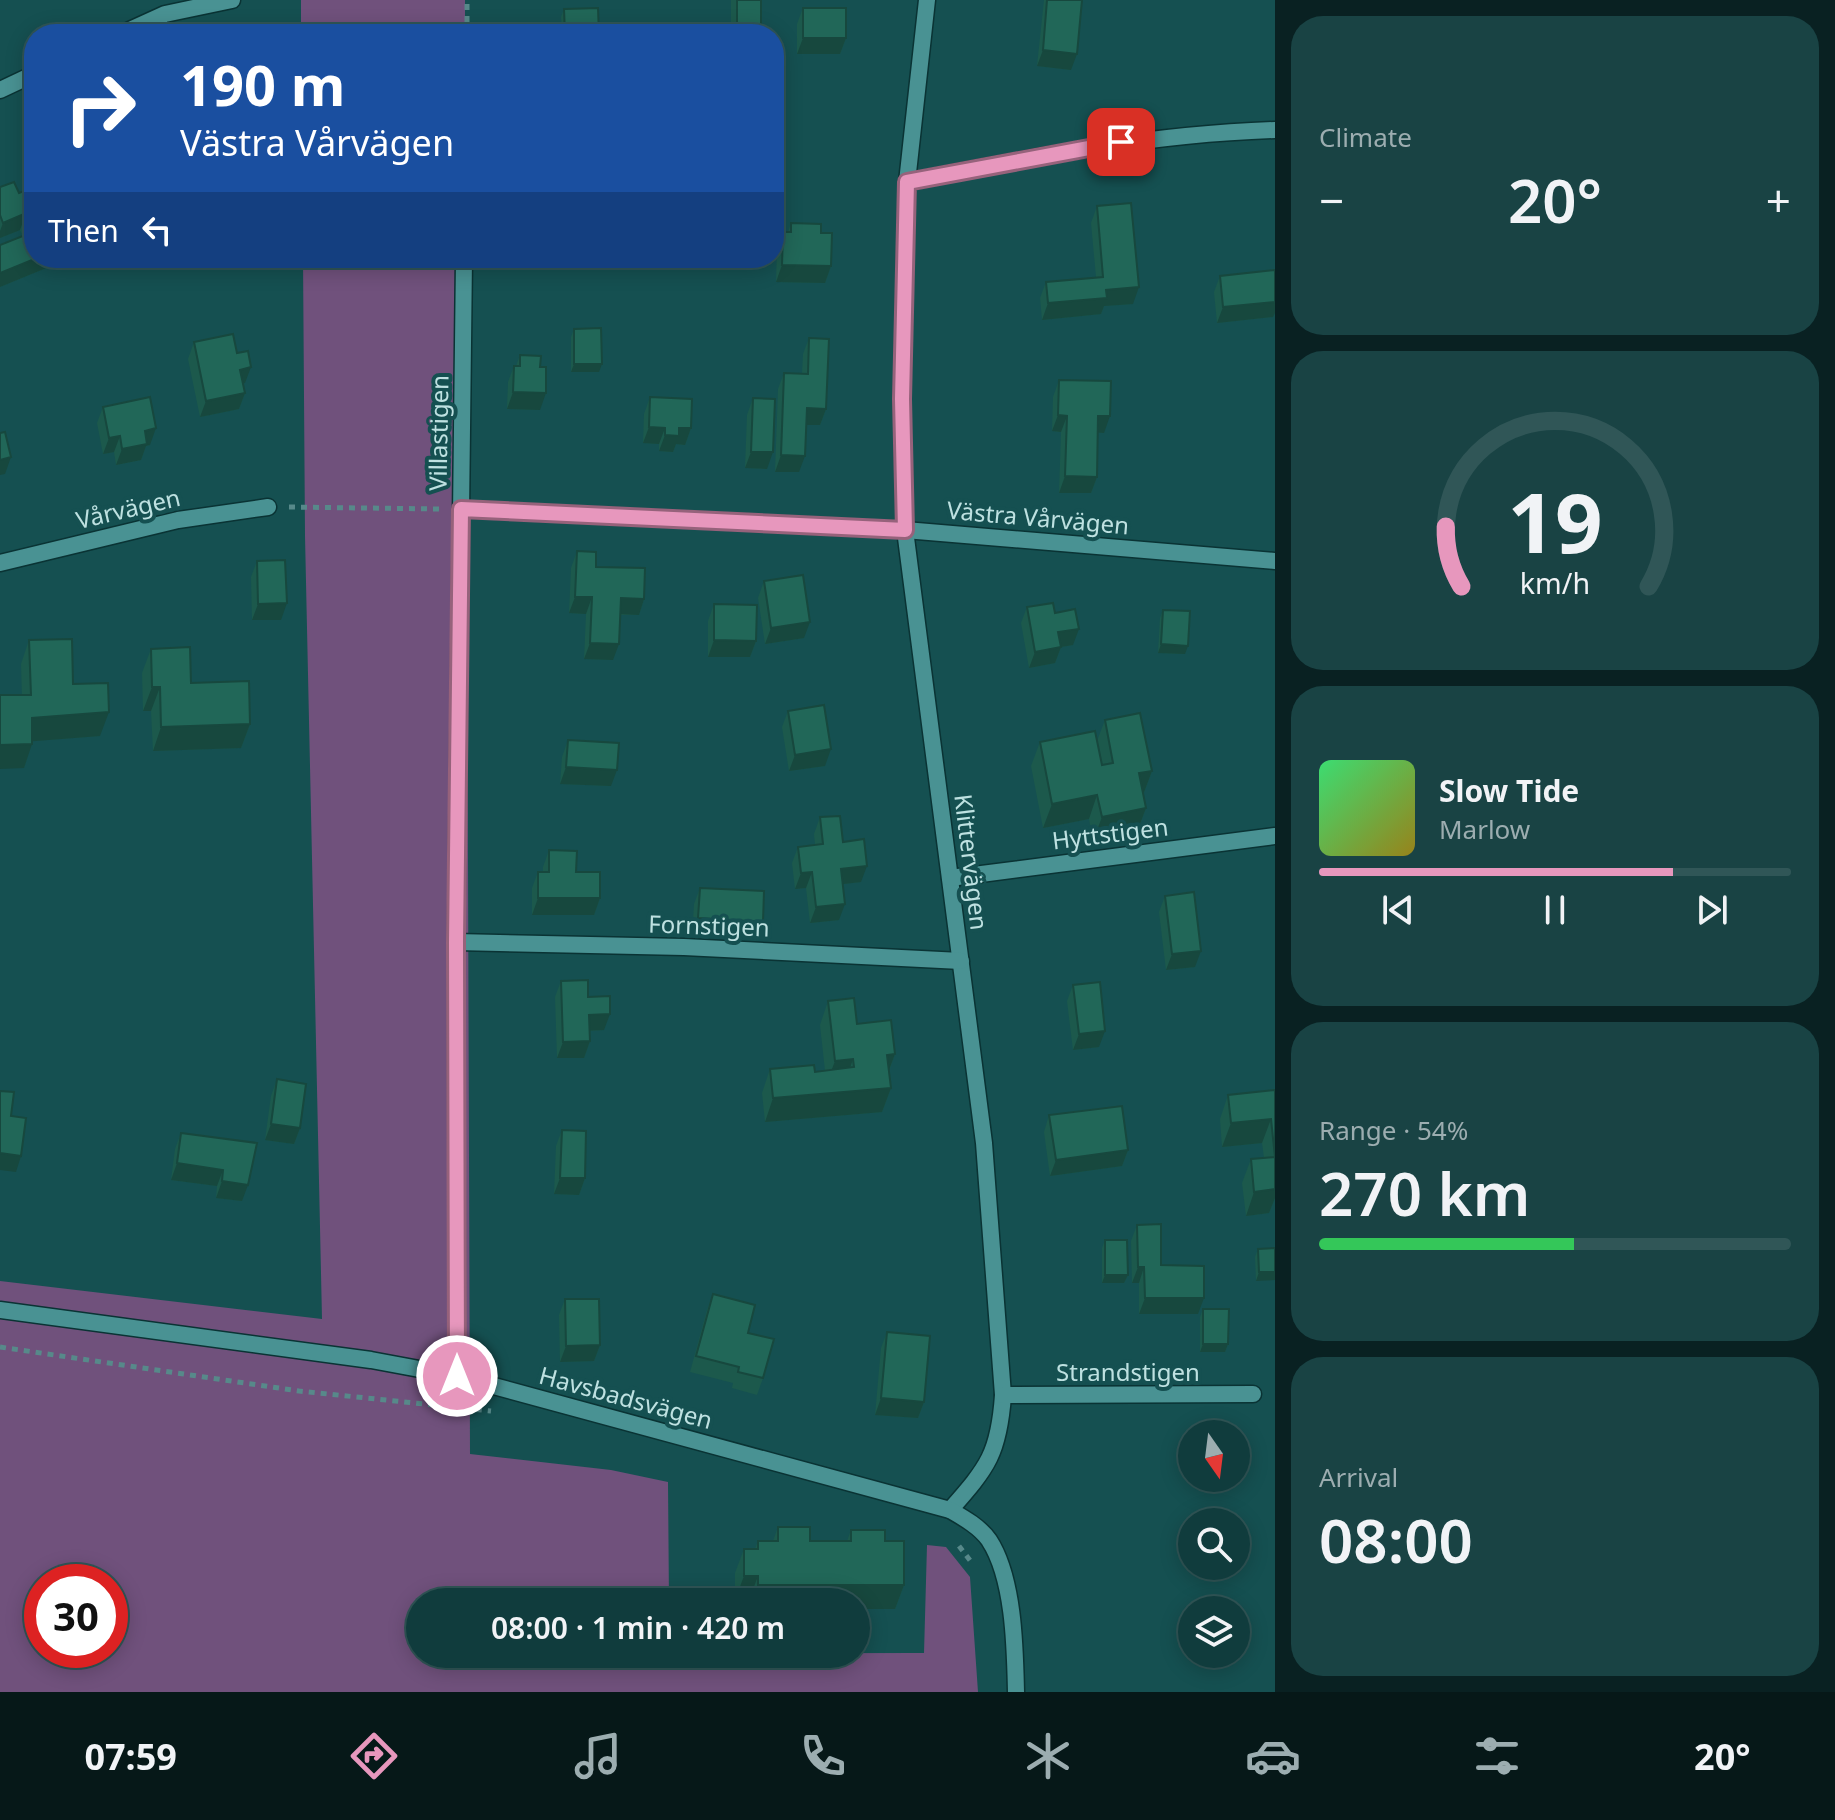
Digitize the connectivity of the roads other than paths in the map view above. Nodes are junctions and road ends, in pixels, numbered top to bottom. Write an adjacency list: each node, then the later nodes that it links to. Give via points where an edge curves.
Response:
1 (232, 0): 3 (street)
2 (927, 0): 7 (street, Klittervägen)
3 (143, 24)
4 (24, 79): 5 (street)
5 (0, 90)
6 (1275, 130): 7 (street, via 1096,145)
7 (907, 182): 11 (street, Klittervägen)
8 (464, 268): 10 (street, Villastigen)
9 (268, 507): 13 (street, Vårvägen, via 178,520)
10 (461, 509): 11 (street, Västra Vårvägen); 16 (street, Villastigen)
11 (905, 530): 12 (street, Västra Vårvägen); 15 (street, Klittervägen)
12 (1275, 561)
13 (0, 563)
14 (1275, 836): 15 (street, Hyttstigen)
15 (950, 878): 17 (street, Klittervägen)
16 (456, 942): 17 (street, Fornstigen); 19 (street, Villastigen)
17 (961, 961): 21 (street, Klittervägen, via 984,1143)
18 (0, 1310): 19 (street, Havsbadsvägen)
19 (457, 1376): 22 (street, Havsbadsvägen)
20 (1253, 1394): 21 (street, Strandstigen)
21 (1003, 1395): 22 (street, Klittervägen, via 1000,1437 984,1471)
22 (950, 1510): 23 (street, via 989,1541 1001,1567 1010,1607)
23 (1016, 1692)

